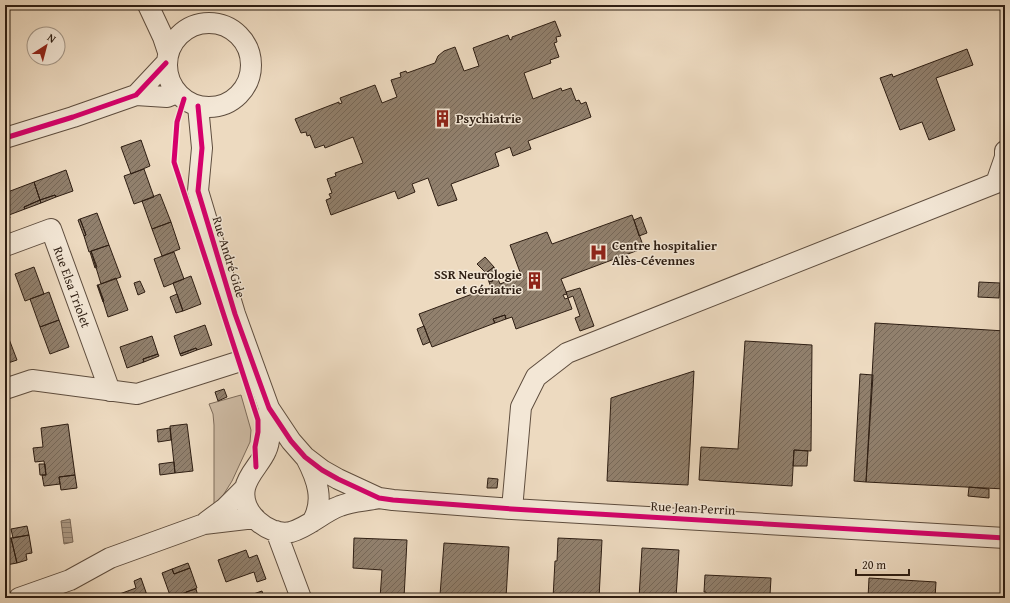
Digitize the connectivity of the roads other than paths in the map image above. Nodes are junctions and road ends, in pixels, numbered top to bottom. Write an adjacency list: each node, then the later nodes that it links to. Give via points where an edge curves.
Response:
1 (148, 5): 2 (street)
2 (157, 23): 3 (street); 4 (street)
3 (181, 32): 4 (street, via 173,41); 7 (street, via 205,22 218,23 231,28 241,36 248,48 250,74 244,88 235,98)
4 (167, 57): 5 (street, via 167,74); 6 (street)
5 (177, 93): 6 (street, via 166,97); 8 (street)
6 (136, 95): 9 (street)
7 (222, 105): 8 (street); 10 (street, Rue André Gide)
8 (198, 106): 10 (street, Rue André Gide)
9 (5, 138)
10 (202, 148): 13 (street, Rue André Gide, via 198,192 234,314)
11 (1005, 151): 20 (street, via 996,183 567,353 536,377 521,406)
12 (5, 246): 15 (street, Rue Elsa Triolet, via 51,229)
13 (250, 358): 15 (street, via 137,394); 16 (street, Rue André Gide)
14 (5, 389): 15 (street, via 32,380)
15 (110, 391)
16 (269, 408): 17 (street); 18 (street, via 270,439 266,452)
17 (305, 457): 19 (street, via 338,479); 22 (street, via 318,486 319,503)
18 (245, 488): 21 (street, via 249,510); 23 (street)
19 (379, 498): 20 (street, Rue Jean Perrin); 22 (street, via 340,506)
20 (512, 509): 25 (street, Rue Jean Perrin)
21 (255, 518): 23 (street); 24 (street)
22 (312, 522): 24 (street, via 292,532)
23 (204, 524): 26 (street, via 110,558 70,580)
24 (276, 531): 27 (street)
25 (1005, 538)
26 (19, 598)
27 (301, 598)

